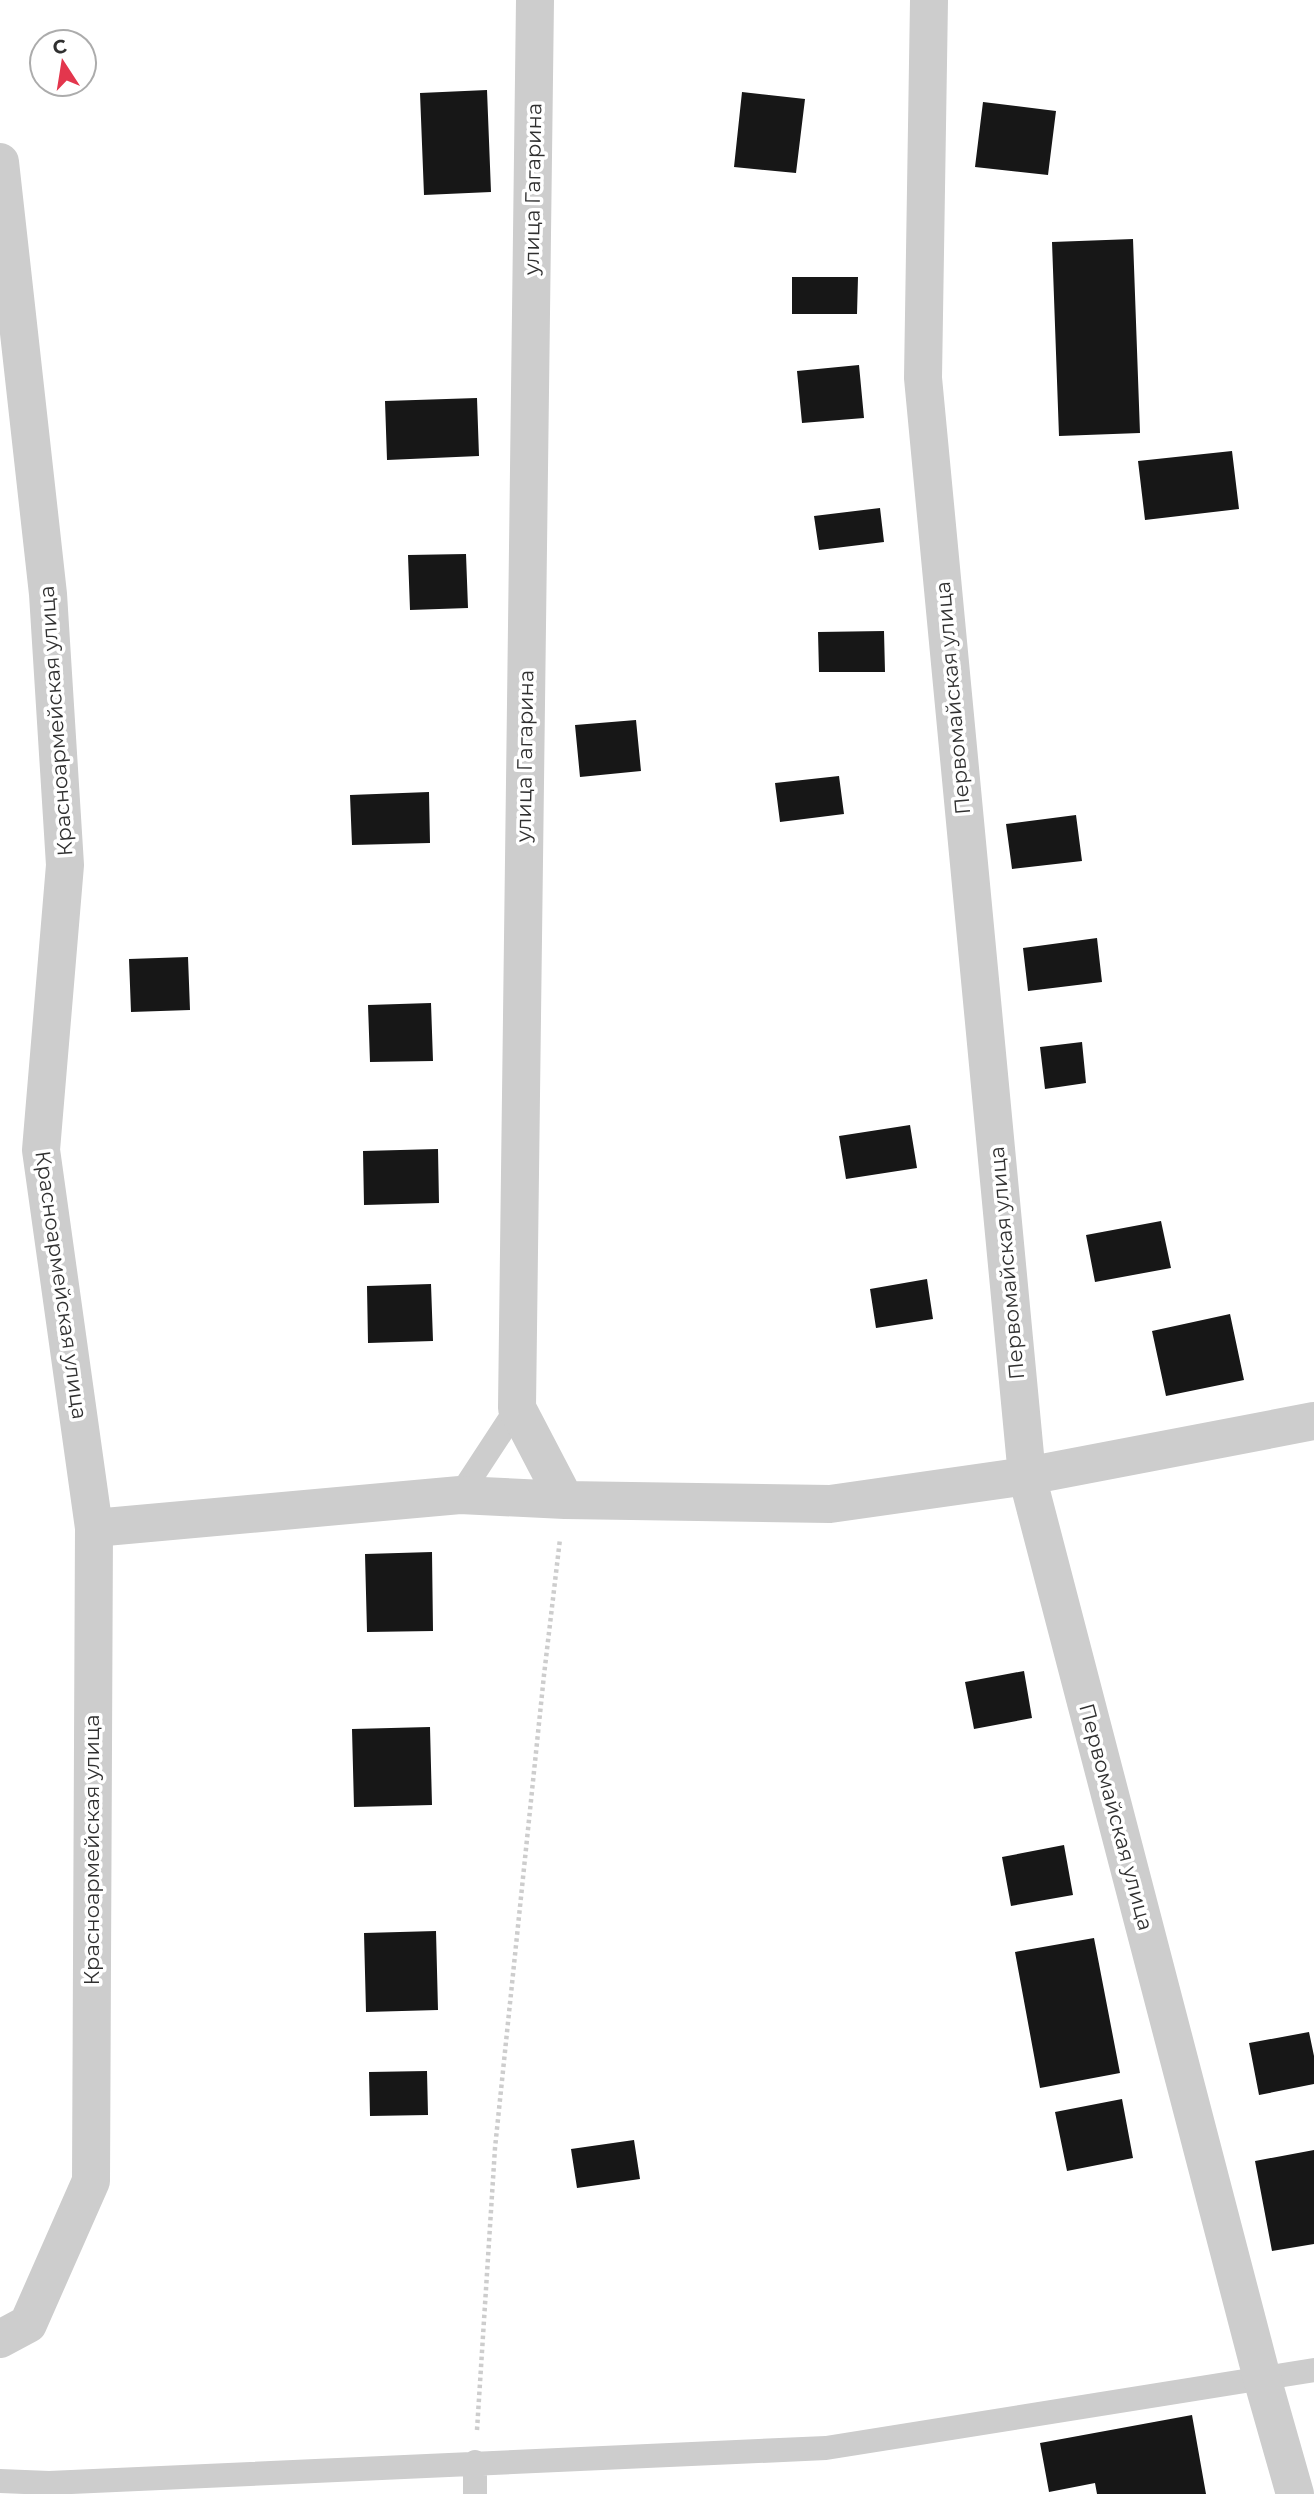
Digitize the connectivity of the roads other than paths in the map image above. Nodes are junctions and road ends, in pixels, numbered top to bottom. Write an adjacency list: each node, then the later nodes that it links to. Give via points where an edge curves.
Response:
1 (535, 0): 4 (street, улица Гагарина)
2 (929, 0): 6 (street, Первомайская улица, via 922,378)
3 (0, 162): 9 (street, Красноармейская улица, via 48,594 65,865 41,1150)
4 (517, 1408): 7 (lane); 8 (street, улица Гагарина)
5 (1314, 1421): 6 (street)
6 (1027, 1476): 8 (street, via 830,1504); 12 (street, Первомайская улица)
7 (460, 1495): 8 (street); 9 (street)
8 (565, 1500)
9 (94, 1528): 10 (street, Красноармейская улица, via 91,2181 28,2324)
10 (0, 2339)
11 (1314, 2370): 12 (lane)
12 (1262, 2378): 13 (lane, via 826,2448); 16 (street, Первомайская улица)
13 (475, 2462): 14 (lane, via 48,2483); 15 (lane)
14 (0, 2480)
15 (475, 2494)
16 (1295, 2494)

